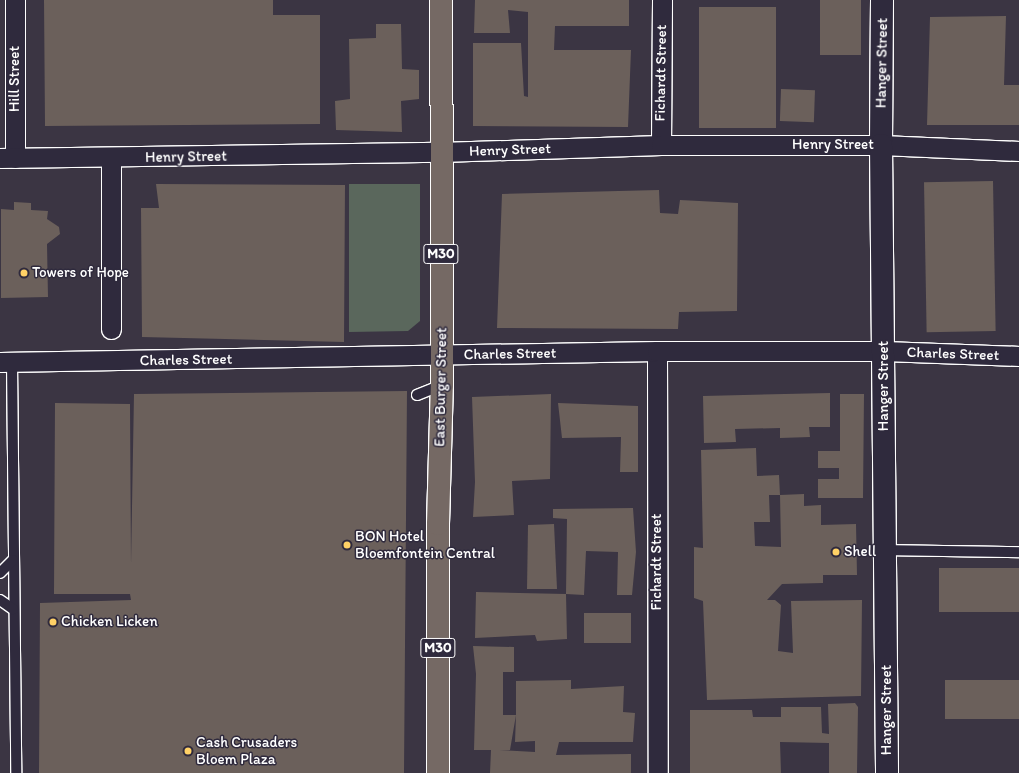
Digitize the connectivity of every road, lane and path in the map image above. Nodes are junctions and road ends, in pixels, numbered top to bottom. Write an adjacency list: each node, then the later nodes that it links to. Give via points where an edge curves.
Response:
1 (15, 0): 9 (street, Hill Street)
2 (441, 0): 8 (main road, East Burger Street / M30)
3 (662, 0): 5 (street, Fichardt Street)
4 (882, 0): 6 (main road, Hanger Street)
5 (661, 145): 6 (street, Henry Street); 8 (street, Henry Street)
6 (881, 145): 7 (street, Henry Street); 13 (main road, Hanger Street)
7 (1019, 151)
8 (440, 152): 10 (street, Henry Street); 14 (main road, East Burger Street / M30)
9 (8, 158): 10 (street, Henry Street)
10 (112, 158): 11 (street)
11 (111, 329)
12 (657, 351): 13 (street, Charles Street); 14 (street, Charles Street); 25 (street, Fichardt Street)
13 (884, 351): 15 (street, Charles Street); 17 (main road, Hanger Street)
14 (442, 356): 16 (street, Charles Street); 24 (main road, East Burger Street / M30, via 438,524)
15 (1019, 356)
16 (6, 362): 19 (lane)
17 (885, 550): 18 (lane); 26 (main road, Hanger Street)
18 (1019, 552)
19 (13, 560): 20 (lane); 22 (lane)
20 (0, 573)
21 (0, 600): 22 (lane)
22 (13, 609): 23 (lane)
23 (16, 773)
24 (438, 773)
25 (658, 773)
26 (887, 773)

